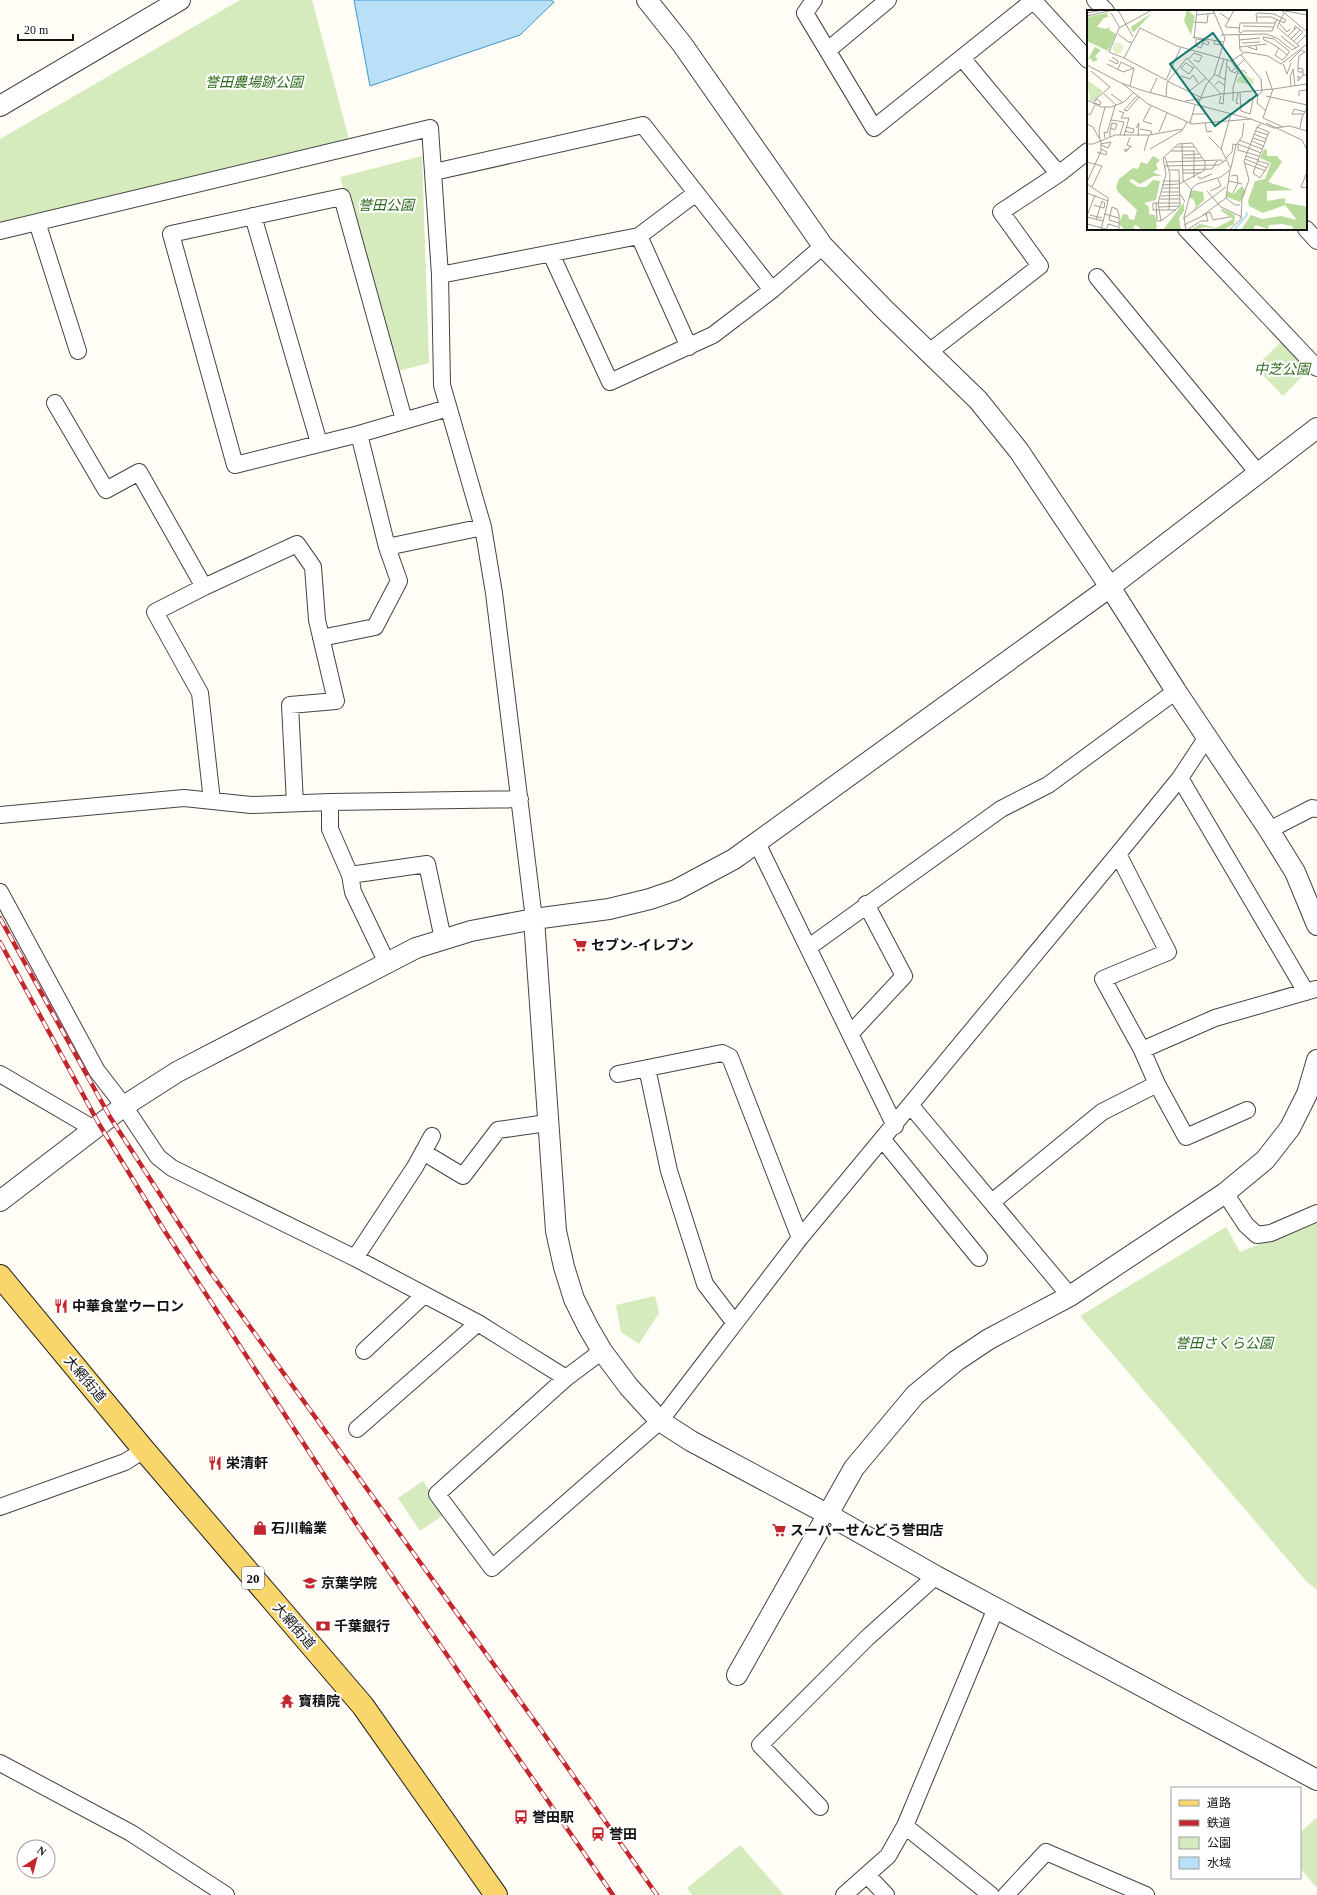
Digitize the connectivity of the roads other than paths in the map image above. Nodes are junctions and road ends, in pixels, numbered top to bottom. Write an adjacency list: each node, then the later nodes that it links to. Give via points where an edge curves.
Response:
1 (180, 0): 11 (street)
2 (647, 0): 23 (street, via 682,44)
3 (814, 0): 8 (street, via 805,13)
4 (888, 0): 8 (street)
5 (1034, 0): 9 (street); 10 (street)
6 (1095, 0): 7 (street)
7 (1105, 10)
8 (828, 50): 9 (street, via 874,128)
9 (962, 58): 14 (street)
10 (1087, 59)
11 (0, 106)
12 (1087, 152): 14 (street)
13 (434, 172): 15 (street, via 643,125); 17 (street, via 430,128); 25 (street)
14 (1060, 173): 30 (street, via 1001,212 1040,266)
15 (696, 193): 21 (street); 27 (street)
16 (253, 216): 34 (street, via 342,197); 37 (street); 37 (street, via 172,234 235,464)
17 (37, 222): 20 (street); 29 (street)
18 (1187, 230): 31 (street)
19 (1307, 230): 22 (street)
20 (0, 231)
21 (639, 236): 24 (street); 28 (street)
22 (1317, 241)
23 (823, 246): 27 (street); 30 (street)
24 (551, 254): 25 (street); 28 (street, via 610,382)
25 (440, 275): 33 (street, via 442,384)
26 (1097, 277): 38 (street)
27 (772, 290): 28 (street, via 713,335)
28 (689, 348)
29 (78, 351)
30 (929, 352): 42 (street, via 978,400 1020,451)
31 (1317, 368)
32 (55, 403): 41 (street, via 106,490 139,472)
33 (448, 408): 34 (street); 39 (street)
34 (404, 420): 36 (street)
35 (1317, 428): 38 (street)
36 (359, 434): 37 (street); 40 (street)
37 (319, 443)
38 (1258, 473): 42 (street)
39 (483, 527): 40 (street); 47 (street, via 494,593)
40 (387, 547): 43 (street, via 399,581 375,627)
41 (204, 587): 43 (street, via 297,544 313,567); 48 (street, via 155,612 200,693)
42 (1110, 587): 44 (street); 54 (street)
43 (321, 638): 50 (street, via 336,701 290,705)
44 (1176, 691): 45 (street); 58 (street, via 1048,785 1001,809)
45 (1207, 737): 46 (street); 53 (street)
46 (1180, 778): 55 (street); 64 (street)
47 (520, 799): 49 (street); 59 (street)
48 (212, 801): 50 (street, via 251,805); 52 (street, via 184,798)
49 (330, 802): 50 (street); 56 (street, via 330,829)
50 (295, 803)
51 (1317, 809): 53 (street, via 1312,808)
52 (0, 815)
53 (1270, 830): 60 (street, via 1295,872)
54 (757, 843): 59 (street, via 734,859 676,890 650,899 609,909); 62 (street)
55 (1118, 854): 66 (street, via 1168,952 1103,980); 73 (street)
56 (350, 875): 61 (street, via 427,864); 63 (street, via 353,892)
57 (0, 892): 72 (street, via 97,1071)
58 (866, 904): 62 (street); 65 (street, via 904,976)
59 (534, 919): 61 (street); 75 (street)
60 (1317, 925)
61 (443, 939): 63 (street, via 416,948)
62 (809, 947): 65 (street)
63 (387, 963): 72 (street, via 177,1072)
64 (1312, 990): 66 (street, via 1215,1018)
65 (850, 1034): 76 (street)
66 (1142, 1050): 71 (street)
67 (1317, 1060): 81 (street, via 1307,1094 1290,1128 1265,1160)
68 (647, 1068): 70 (street); 85 (street, via 722,1053 730,1057); 91 (street, via 669,1171 705,1284)
69 (0, 1074): 77 (street)
70 (618, 1074)
71 (1157, 1084): 74 (street, via 1186,1137); 83 (street, via 1102,1112)
72 (124, 1106): 77 (street); 86 (street, via 158,1157 172,1168)
73 (911, 1106): 76 (street); 83 (street)
74 (1247, 1110)
75 (547, 1124): 80 (street, via 498,1130 463,1176); 94 (street, via 556,1231 564,1267 574,1299)
76 (894, 1126): 79 (street)
77 (94, 1130): 82 (street)
78 (432, 1136): 80 (street)
79 (883, 1140): 85 (street); 87 (street)
80 (423, 1152): 86 (street)
81 (1225, 1194): 84 (street, via 1246,1225 1258,1235 1271,1233); 90 (street)
82 (0, 1201)
83 (992, 1202): 90 (street)
84 (1317, 1213)
85 (800, 1238): 91 (street)
86 (355, 1258): 89 (street)
87 (978, 1258)
88 (0, 1276): 98 (main road, 大網街道 / 20)
89 (423, 1296): 92 (street); 93 (street)
90 (1070, 1296): 100 (street, via 989,1339 956,1361 915,1395 854,1468)
91 (734, 1322): 96 (street)
92 (478, 1323): 95 (street); 97 (street)
93 (364, 1351)
94 (602, 1351): 95 (street); 96 (street, via 629,1387)
95 (566, 1378): 96 (street, via 437,1494 492,1568)
96 (660, 1421): 100 (street, via 691,1441)
97 (357, 1429)
98 (144, 1450): 99 (street, via 125,1462); 110 (main road, 大網街道 / 20, via 363,1706)
99 (0, 1507)
100 (827, 1514): 101 (street); 103 (street)
101 (936, 1576): 102 (street); 106 (street, via 867,1638 760,1746)
102 (996, 1608): 105 (street); 107 (street)
103 (737, 1675)
104 (0, 1763): 109 (street, via 131,1833)
105 (1317, 1780)
106 (820, 1807)
107 (905, 1826): 108 (street, via 888,1856); 113 (street)
108 (867, 1875): 111 (street); 112 (street)
109 (226, 1895)
110 (496, 1895)
111 (844, 1895)
112 (886, 1895)
113 (991, 1895)
114 (1006, 1895): 115 (street, via 1046,1852)
115 (1146, 1895)

